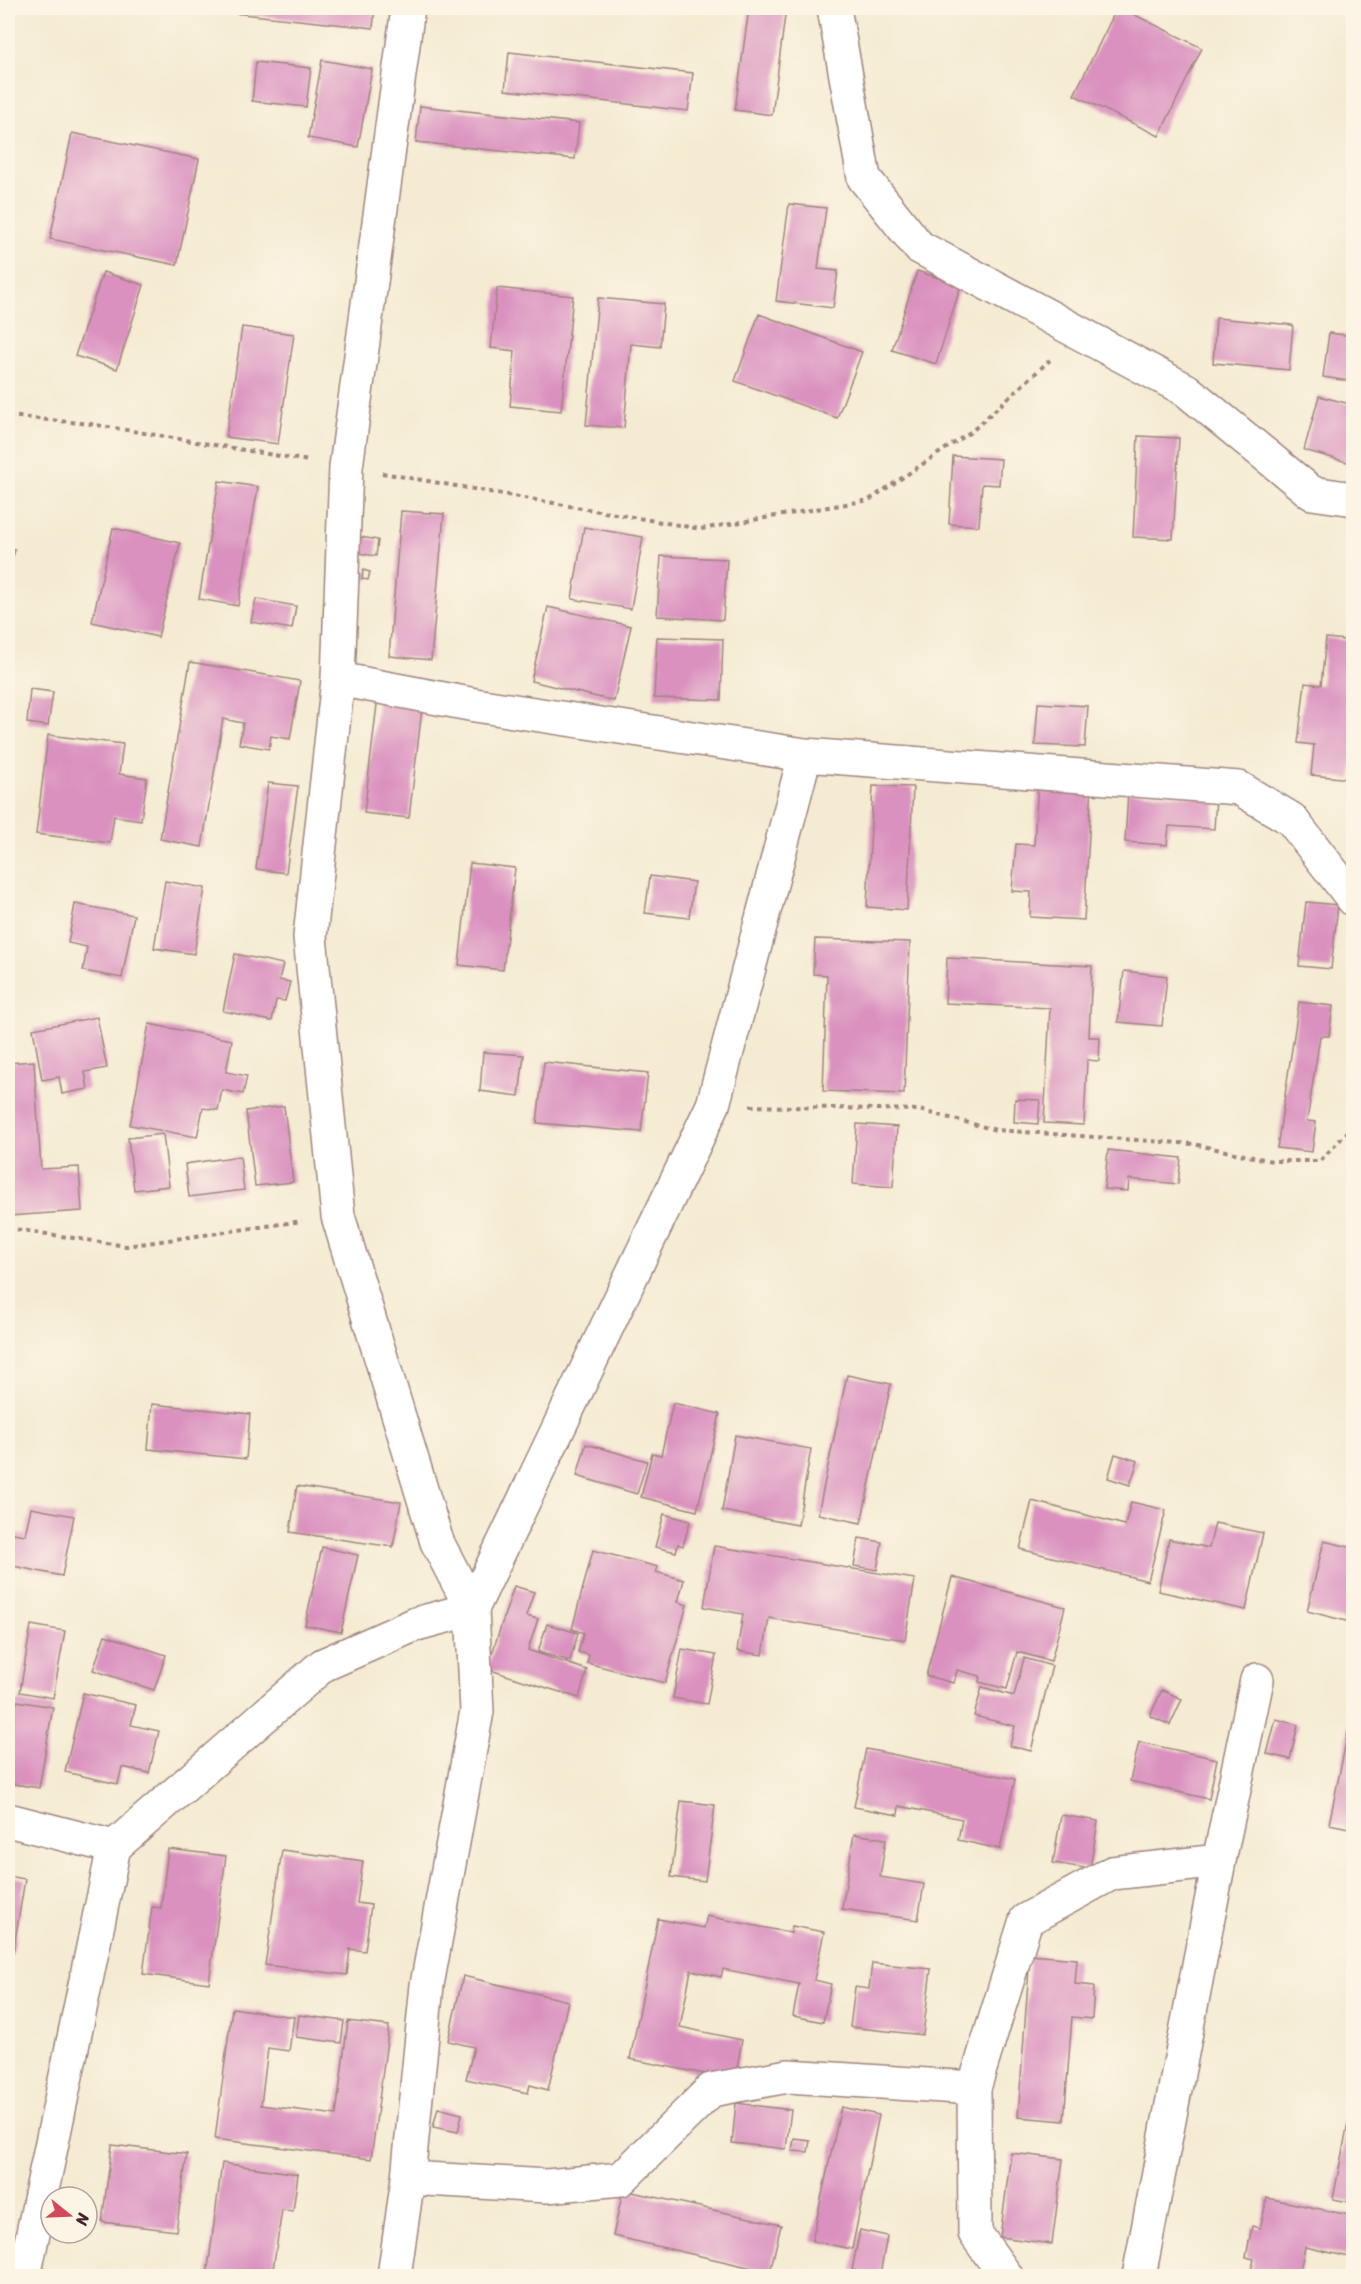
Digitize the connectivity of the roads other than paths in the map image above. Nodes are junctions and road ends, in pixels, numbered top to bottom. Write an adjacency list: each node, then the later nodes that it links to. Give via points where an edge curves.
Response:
1 (408, 8): 4 (street, via 346,467)
2 (834, 8): 3 (street, via 864,178 919,247 1186,390 1312,493)
3 (1353, 499)
4 (338, 679): 5 (street, via 475,705); 7 (street, via 310,937 338,1216 437,1542)
5 (805, 755): 6 (street, via 1239,788 1291,819); 7 (street, via 713,1105)
6 (1353, 900)
7 (472, 1609): 10 (street, via 416,1624 323,1665); 13 (street, via 477,1711 427,1985)
8 (1257, 1680): 11 (street)
9 (8, 1820): 10 (street)
10 (114, 1847): 14 (street)
11 (1219, 1861): 12 (street, via 1112,1873 1026,1920); 17 (street)
12 (974, 2088): 13 (street, via 788,2076 711,2090 621,2179 547,2186); 16 (street, via 975,2233)
13 (408, 2178): 15 (street)
14 (24, 2277)
15 (394, 2277)
16 (1006, 2277)
17 (1139, 2277)

